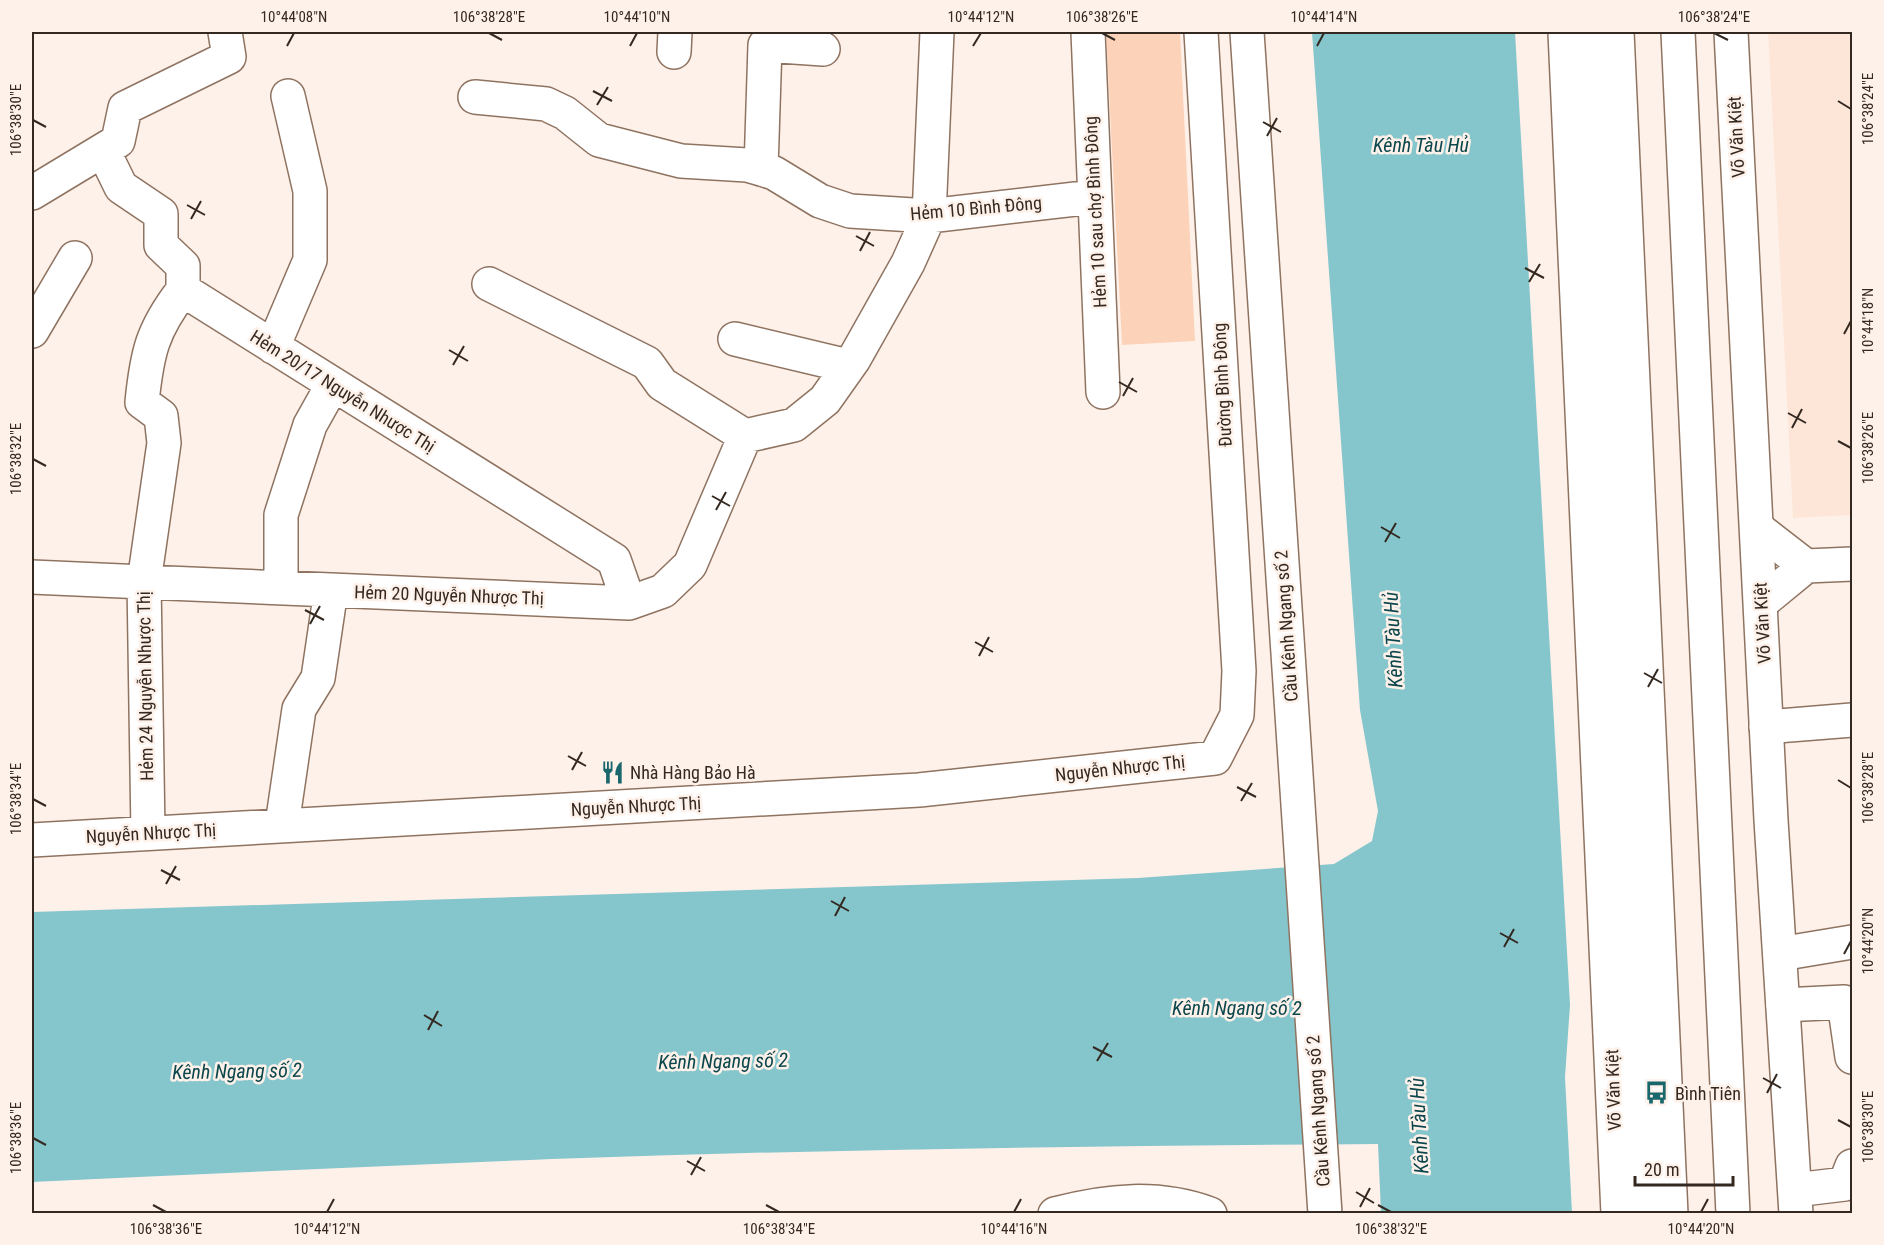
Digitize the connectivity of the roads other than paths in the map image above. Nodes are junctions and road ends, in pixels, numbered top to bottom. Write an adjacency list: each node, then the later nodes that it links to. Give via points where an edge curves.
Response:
1 (225, 32): 14 (main road, via 229,57 125,108)
2 (937, 32): 18 (main road)
3 (1088, 32): 17 (main road, Hẻm 10 sau chợ Bình Đông)
4 (1202, 32): 40 (main road, Đường Bình Đông, via 1239,671 1237,715)
5 (1565, 32): 54 (main road, Võ Văn Kiệt)
6 (1588, 32): 55 (main road, Võ Văn Kiệt)
7 (1617, 32): 56 (main road)
8 (1678, 32): 57 (main road)
9 (1731, 32): 29 (main road, Võ Văn Kiệt)
10 (1247, 35): 53 (main road, Cầu Kênh Ngang số 2)
11 (823, 49): 15 (main road, via 765,45)
12 (288, 96): 24 (main road, via 310,191 310,260)
13 (476, 97): 15 (main road, Hẻm 10 Bình Đông, via 546,104 565,113 599,140 681,161)
14 (111, 146): 16 (main road); 21 (main road, via 121,188 161,214 161,245 183,266)
15 (761, 169): 18 (main road, Hẻm 10 Bình Đông, via 820,201 850,211)
16 (32, 193)
17 (1094, 197): 18 (main road, Hẻm 10 Bình Đông); 27 (main road, Hẻm 10 sau chợ Bình Đông)
18 (929, 216): 25 (main road, via 908,263)
19 (75, 258): 22 (main road)
20 (489, 284): 28 (main road, via 647,363 662,384)
21 (183, 290): 24 (main road, Hẻm 20/17 Nguyễn Nhược Thị); 33 (main road, via 162,318 146,363 142,402 161,416 164,442)
22 (32, 331)
23 (735, 339): 25 (main road)
24 (273, 347): 26 (main road, Hẻm 20/17 Nguyễn Nhược Thị)
25 (848, 366): 28 (main road, via 825,400 794,425)
26 (333, 384): 34 (main road, via 310,425 281,515); 36 (main road, Hẻm 20/17 Nguyễn Nhược Thị, via 614,560)
27 (1103, 392)
28 (745, 436): 36 (main road, via 690,565 663,591)
29 (1757, 528): 31 (main road); 37 (main road, Võ Văn Kiệt)
30 (1852, 564): 31 (main road)
31 (1806, 566): 37 (main road)
32 (32, 577): 33 (main road)
33 (144, 582): 34 (main road, Hẻm 24 Nguyễn Nhược Thị); 42 (main road, Hẻm 24 Nguyễn Nhược Thị)
34 (281, 588): 35 (main road, Hẻm 24 Nguyễn Nhược Thị)
35 (331, 590): 36 (main road, Hẻm 20 Nguyễn Nhược Thị); 41 (main road, Hẻm 20 Nguyễn Nhược Thị, via 318,678 299,709)
36 (629, 603)
37 (1761, 603): 39 (main road, Võ Văn Kiệt)
38 (1852, 720): 39 (main road)
39 (1766, 727): 45 (main road, Võ Văn Kiệt)
40 (1226, 736): 41 (main road, Nguyễn Nhược Thị, via 1215,758 919,790)
41 (282, 825): 42 (main road, Nguyễn Nhược Thị)
42 (147, 833): 43 (main road, Nguyễn Nhược Thị)
43 (32, 840)
44 (1852, 942): 45 (main road)
45 (1780, 954): 46 (main road, Võ Văn Kiệt)
46 (1783, 1005): 47 (main road, via 1844,1002); 50 (main road, Võ Văn Kiệt)
47 (1852, 1057)
48 (1852, 1156): 49 (main road)
49 (1852, 1166): 50 (main road, via 1845,1184)
50 (1795, 1202)
51 (1055, 1214): 52 (main road, via 1102,1204 1160,1200)
52 (1210, 1214)
53 (1325, 1214)
54 (1618, 1214)
55 (1645, 1214)
56 (1671, 1214)
57 (1733, 1214)

